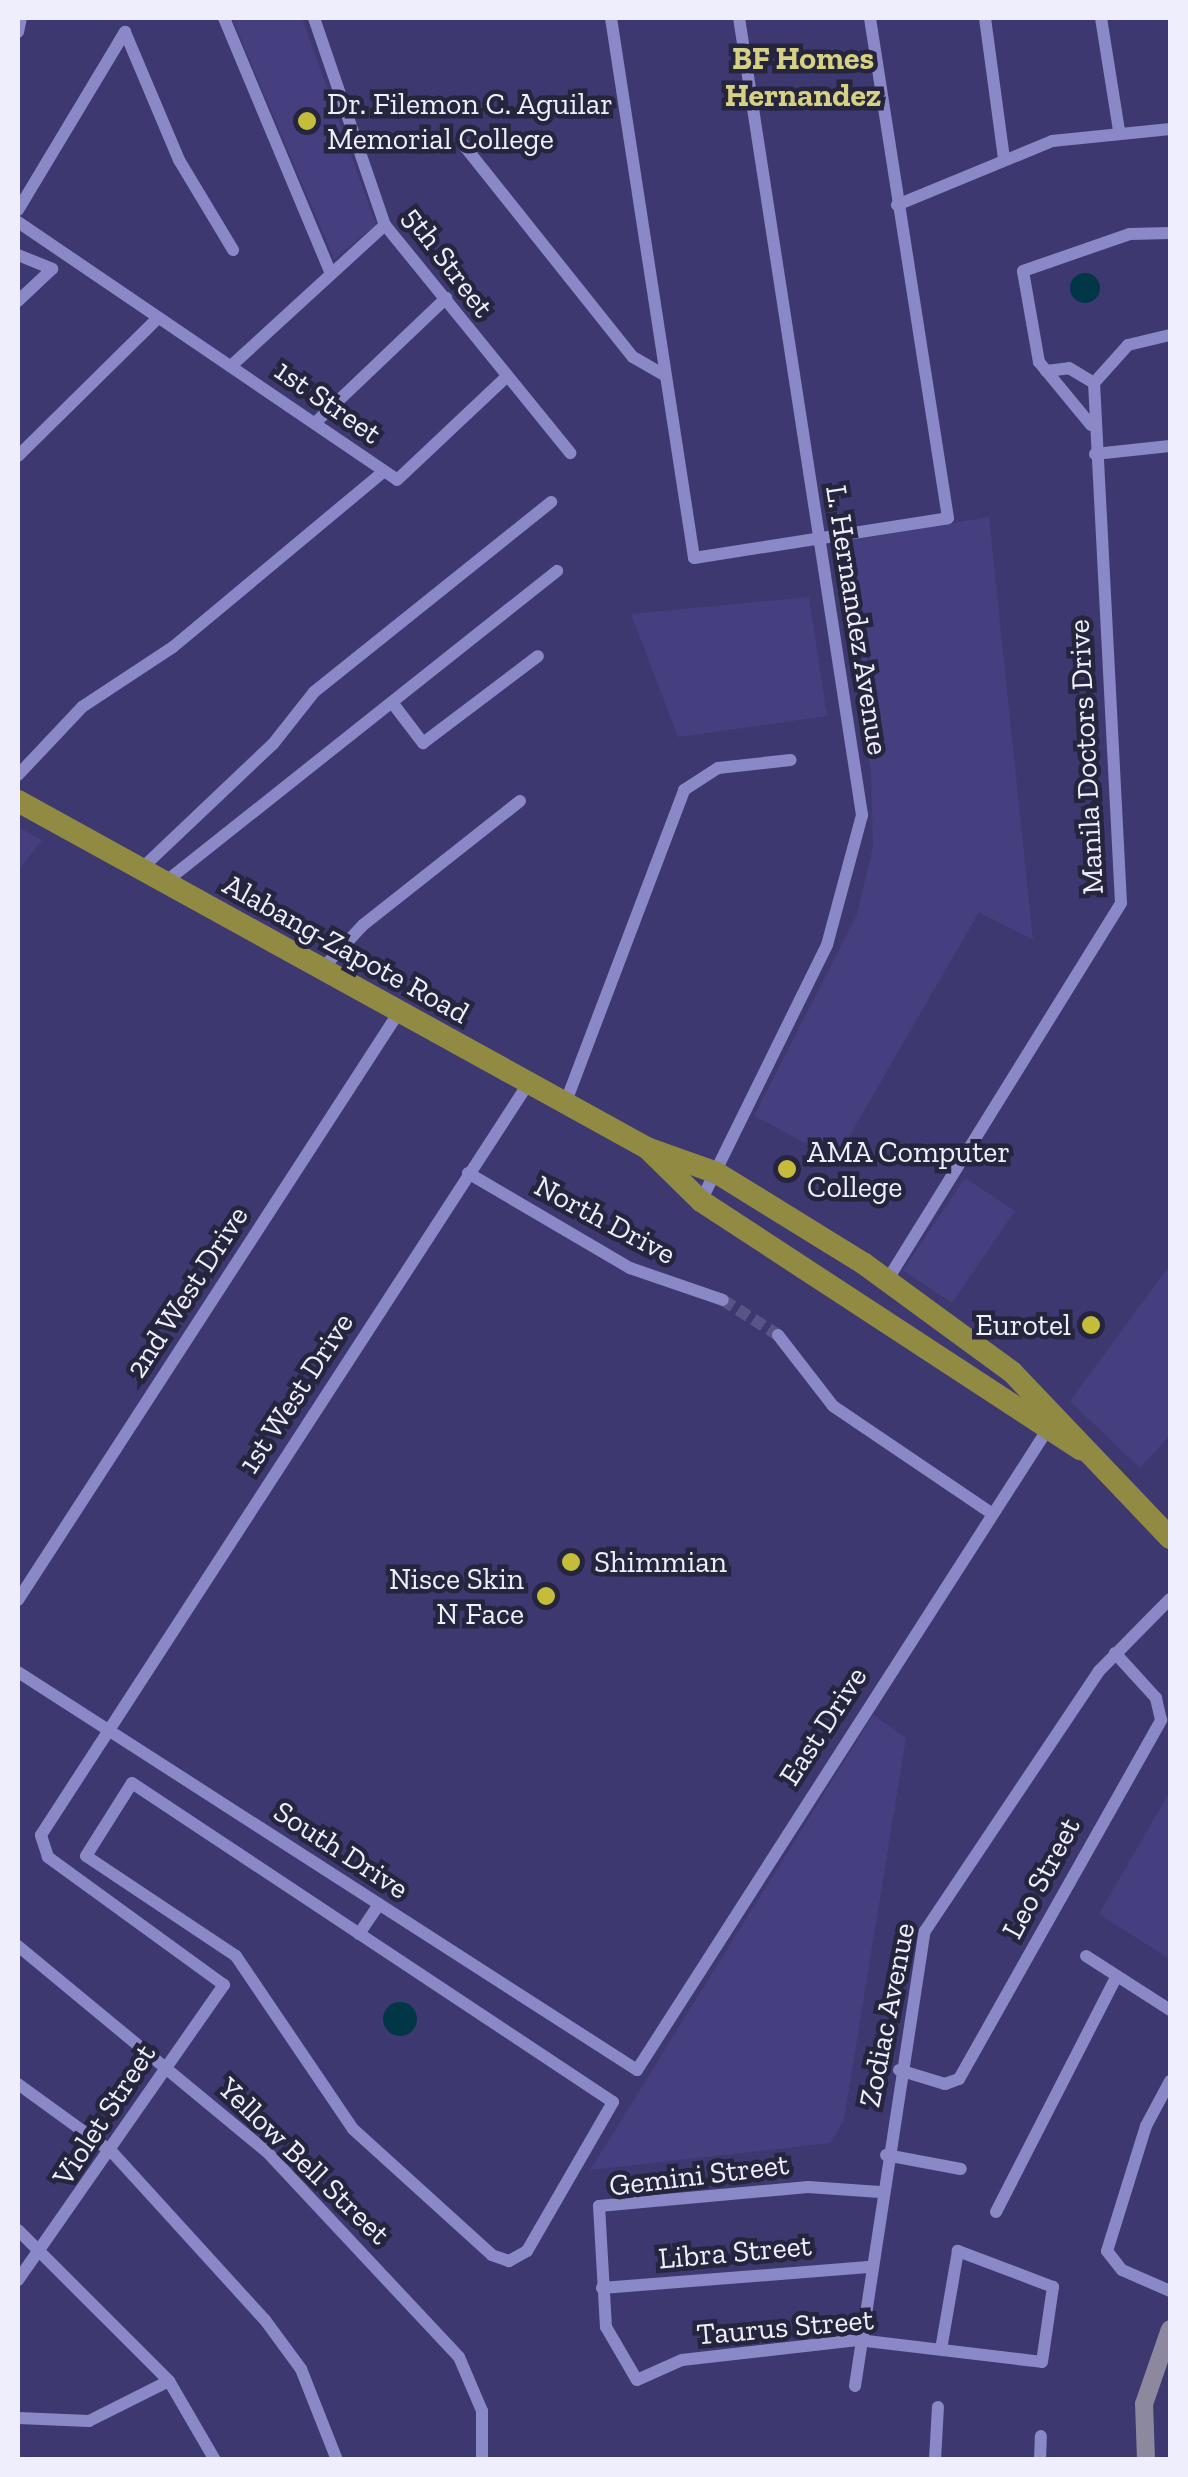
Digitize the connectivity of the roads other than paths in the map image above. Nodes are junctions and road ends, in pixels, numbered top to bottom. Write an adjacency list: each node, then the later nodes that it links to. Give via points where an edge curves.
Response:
1 (21, 18): 9 (street)
2 (224, 18): 21 (street)
3 (314, 18): 17 (street, 5th Street)
4 (611, 18): 28 (street)
5 (739, 18): 39 (street, L. Hernandez Avenue)
6 (870, 18): 14 (street)
7 (985, 18): 13 (street)
8 (1101, 18): 10 (street)
9 (18, 32)
10 (1119, 130): 11 (street); 13 (street)
11 (1170, 130)
12 (462, 143): 28 (street, via 632,357)
13 (1004, 159): 14 (street)
14 (896, 204): 39 (street, via 948,518)
15 (18, 210): 19 (street, via 125,32 179,160)
16 (18, 222): 24 (street, 1st Street)
17 (384, 225): 21 (street); 22 (street, 5th Street)
18 (1170, 232): 27 (street, via 1130,234 1017,269)
19 (233, 250)
20 (18, 255): 23 (street, via 52,269)
21 (330, 271): 26 (street)
22 (446, 298): 29 (street, 5th Street); 31 (street)
23 (18, 301)
24 (154, 322): 26 (street, 1st Street); 36 (street)
25 (1170, 336): 30 (street, via 1128,345)
26 (231, 366): 31 (street, 1st Street)
27 (1046, 371): 30 (street, via 1069,368); 32 (street)
28 (663, 374): 39 (street, via 694,558)
29 (504, 379): 34 (street, 5th Street); 37 (street, 1st Street, via 396,480)
30 (1094, 383): 32 (street, Manila Doctors Drive)
31 (316, 422): 37 (street, 1st Street)
32 (1091, 425): 35 (street, Manila Doctors Drive)
33 (1170, 446): 35 (street)
34 (570, 453)
35 (1096, 454): 57 (street, Manila Doctors Drive, via 1122,903)
36 (18, 456)
37 (383, 472): 44 (street, via 173,648 82,708)
38 (551, 502): 47 (street, via 314,692 273,744)
39 (817, 538): 55 (street, L. Hernandez Avenue, via 856,765 856,862 828,945)
40 (557, 570): 42 (street)
41 (538, 656): 42 (street, via 423,743)
42 (394, 705): 48 (street)
43 (790, 760): 52 (street, via 718,768 684,790)
44 (18, 774)
45 (520, 801): 49 (street, via 363,925)
46 (18, 802): 47 (highway, Alabang-Zapote Road)
47 (140, 870): 48 (highway, Alabang-Zapote Road)
48 (163, 883): 49 (highway, Alabang-Zapote Road)
49 (322, 969): 50 (highway, Alabang-Zapote Road)
50 (399, 1012): 51 (highway, Alabang-Zapote Road); 64 (street, 2nd West Drive)
51 (528, 1084): 52 (highway, Alabang-Zapote Road); 54 (street, 1st West Drive)
52 (565, 1104): 53 (highway, Alabang-Zapote Road)
53 (647, 1148): 55 (highway, Alabang-Zapote Road); 56 (highway, Alabang-Zapote Road)
54 (468, 1172): 58 (street, North Drive, via 630,1268); 67 (street, 1st West Drive)
55 (716, 1172): 56 (street, L. Hernandez Avenue); 57 (highway, Alabang-Zapote Road)
56 (702, 1201): 60 (highway, Alabang-Zapote Road)
57 (888, 1279): 60 (highway, Alabang-Zapote Road)
58 (722, 1300)
59 (778, 1335): 61 (street, via 833,1406)
60 (1051, 1424): 61 (street, East Drive); 62 (highway, Alabang-Zapote Road)
61 (991, 1513): 76 (street, East Drive)
62 (1167, 1526)
63 (1170, 1599): 65 (street, Zodiac Avenue)
64 (18, 1600)
65 (1115, 1653): 77 (street, Zodiac Avenue, via 940,1900 918,1960); 77 (street, Leo Street, via 1156,1698 1161,1720 959,2079 945,2084)
66 (18, 1672): 67 (street, South Drive)
67 (107, 1730): 68 (street, South Drive); 72 (street, 1st West Drive, via 42,1846)
68 (378, 1904): 69 (street); 76 (street, South Drive)
69 (360, 1934): 69 (street, via 132,1784 86,1856 236,1956 352,2129 509,2262 526,2252 613,2102)
70 (18, 1946): 75 (street, Yellow Bell Street)
71 (1086, 1956): 73 (street)
72 (220, 1974): 75 (street, Violet Street, via 220,1994)
73 (1115, 1979): 74 (street); 84 (street)
74 (1170, 2010)
75 (167, 2065): 80 (street, Violet Street); 101 (street, Yellow Bell Street, via 268,2153 459,2356 482,2411)
76 (637, 2070)
77 (899, 2070): 81 (street, Zodiac Avenue)
78 (1170, 2081): 90 (street, via 1146,2126 1107,2252 1122,2270)
79 (18, 2084): 80 (street)
80 (112, 2152): 86 (street, Violet Street); 99 (street, via 301,2369)
81 (886, 2155): 82 (street); 83 (street, Zodiac Avenue)
82 (961, 2169)
83 (880, 2192): 87 (street, Zodiac Avenue); 89 (street, Gemini Street, via 808,2187 599,2206)
84 (996, 2212)
85 (18, 2230): 86 (street)
86 (43, 2249): 88 (street, Violet Street); 94 (street)
87 (871, 2268): 89 (street, Libra Street); 92 (street, Zodiac Avenue)
88 (18, 2280)
89 (602, 2288): 92 (street, Taurus Street, via 606,2327 637,2380 682,2360)
90 (1170, 2291)
91 (1170, 2329): 104 (street, via 1144,2404)
92 (858, 2340): 93 (street, Taurus Street); 95 (street, Zodiac Avenue)
93 (941, 2348): 93 (street, Taurus Street, via 1042,2362 1052,2287 958,2251)
94 (169, 2382): 97 (street, via 89,2421); 100 (street)
95 (855, 2386)
96 (938, 2407): 102 (street)
97 (18, 2418)
98 (1041, 2436): 103 (street)
99 (338, 2459)
100 (215, 2460)
101 (482, 2460)
102 (935, 2460)
103 (1040, 2460)
104 (1146, 2460)

